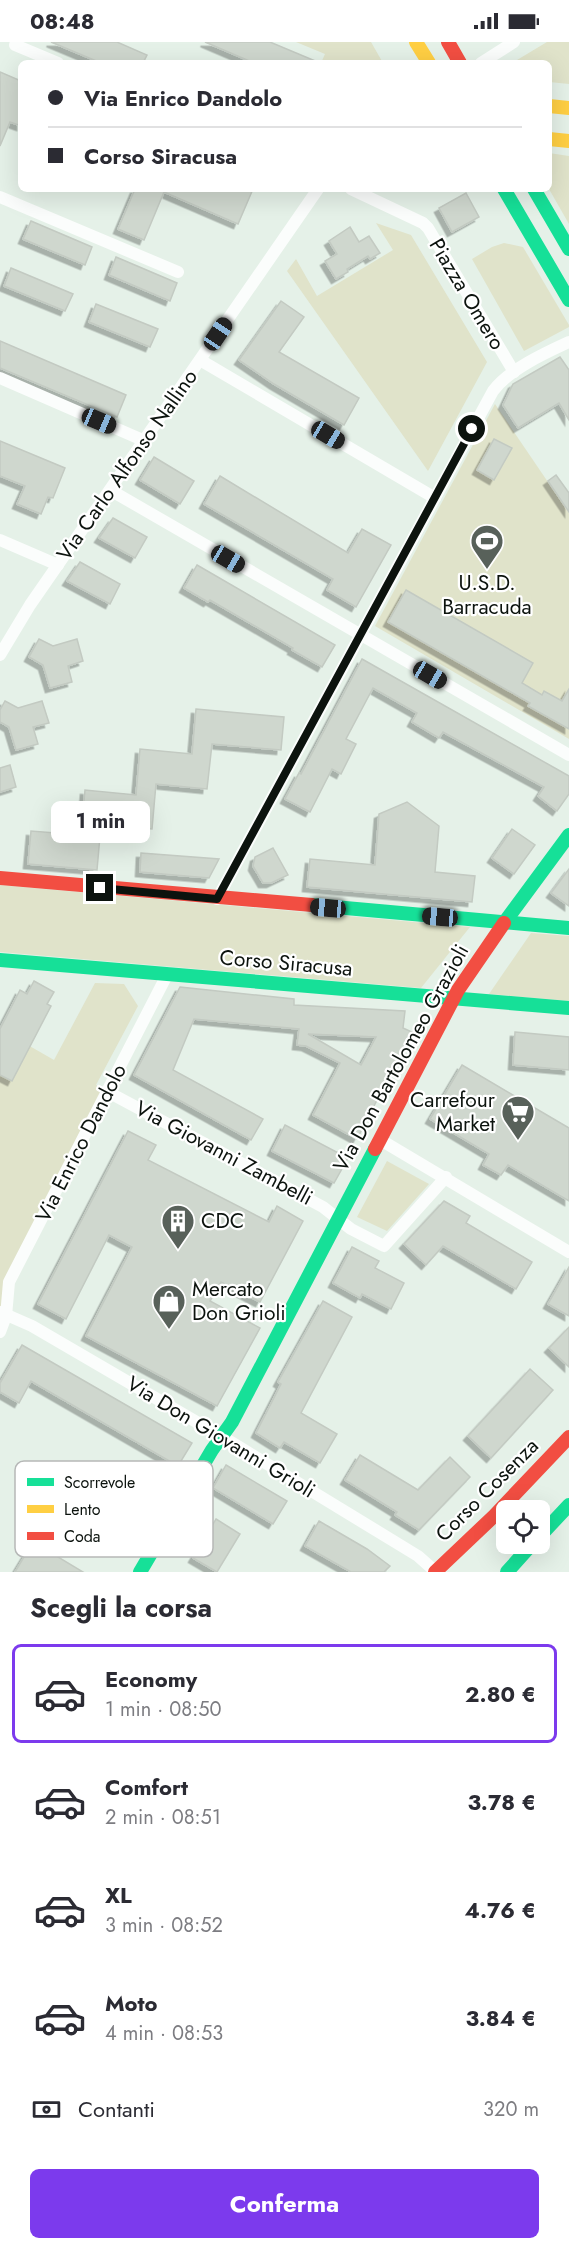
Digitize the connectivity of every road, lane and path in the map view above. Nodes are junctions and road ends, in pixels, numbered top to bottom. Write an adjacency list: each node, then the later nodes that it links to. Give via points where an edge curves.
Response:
1 (416, 42): 6 (street)
2 (448, 42): 7 (street)
3 (514, 42): 8 (street)
4 (15, 45): 5 (street)
5 (51, 60)
6 (427, 60)
7 (458, 60)
8 (487, 60)
9 (552, 106): 10 (street)
10 (569, 108)
11 (552, 139): 12 (street)
12 (569, 141)
13 (316, 192): 22 (street, Via Carlo Alfonso Nallino)
14 (357, 192): 23 (street, Piazza Omero, via 428,228)
15 (506, 192): 20 (street)
16 (536, 192): 18 (street)
17 (0, 198): 19 (street)
18 (569, 249)
19 (178, 272)
20 (569, 300)
21 (569, 342): 23 (street)
22 (200, 360): 25 (street, Via Carlo Alfonso Nallino); 27 (street)
23 (514, 372): 27 (street, via 493,391)
24 (0, 378): 25 (street)
25 (145, 441): 26 (street, Via Carlo Alfonso Nallino)
26 (110, 490): 29 (street, Via Carlo Alfonso Nallino); 30 (street)
27 (435, 498): 30 (street)
28 (0, 540): 29 (street)
29 (58, 565): 31 (street, Via Carlo Alfonso Nallino)
30 (360, 635): 32 (street); 35 (street)
31 (0, 654)
32 (569, 755)
33 (569, 835): 36 (street, Via Don Bartolomeo Grazioli)
34 (0, 878): 35 (street)
35 (217, 899): 36 (street)
36 (505, 922): 37 (street); 40 (street, Via Don Bartolomeo Grazioli)
37 (569, 928)
38 (0, 960): 39 (street, Corso Siracusa)
39 (168, 974): 40 (street, Corso Siracusa); 42 (street, Via Enrico Dandolo)
40 (454, 998): 41 (street, Corso Siracusa); 43 (street, Via Don Bartolomeo Grazioli)
41 (569, 1008)
42 (108, 1092): 45 (street, Via Giovanni Zambelli); 47 (street, Via Enrico Dandolo, via 9,1282)
43 (379, 1139): 44 (street); 45 (street, Via Don Bartolomeo Grazioli)
44 (446, 1177): 45 (street, via 384,1246); 46 (street)
45 (339, 1218): 49 (street, Via Don Bartolomeo Grazioli)
46 (569, 1252)
47 (3, 1314): 48 (street, Via Enrico Dandolo); 49 (street, Via Don Giovanni Grioli, via 32,1326)
48 (0, 1332)
49 (222, 1437): 51 (street, Via Don Bartolomeo Grazioli); 57 (street, Via Don Giovanni Grioli, via 418,1556)
50 (569, 1437): 57 (street, Corso Cosenza)
51 (207, 1461)
52 (569, 1505): 53 (street)
53 (550, 1525)
54 (523, 1554): 58 (street)
55 (149, 1557): 56 (street, Via Don Bartolomeo Grazioli)
56 (140, 1572)
57 (436, 1572)
58 (507, 1572)

